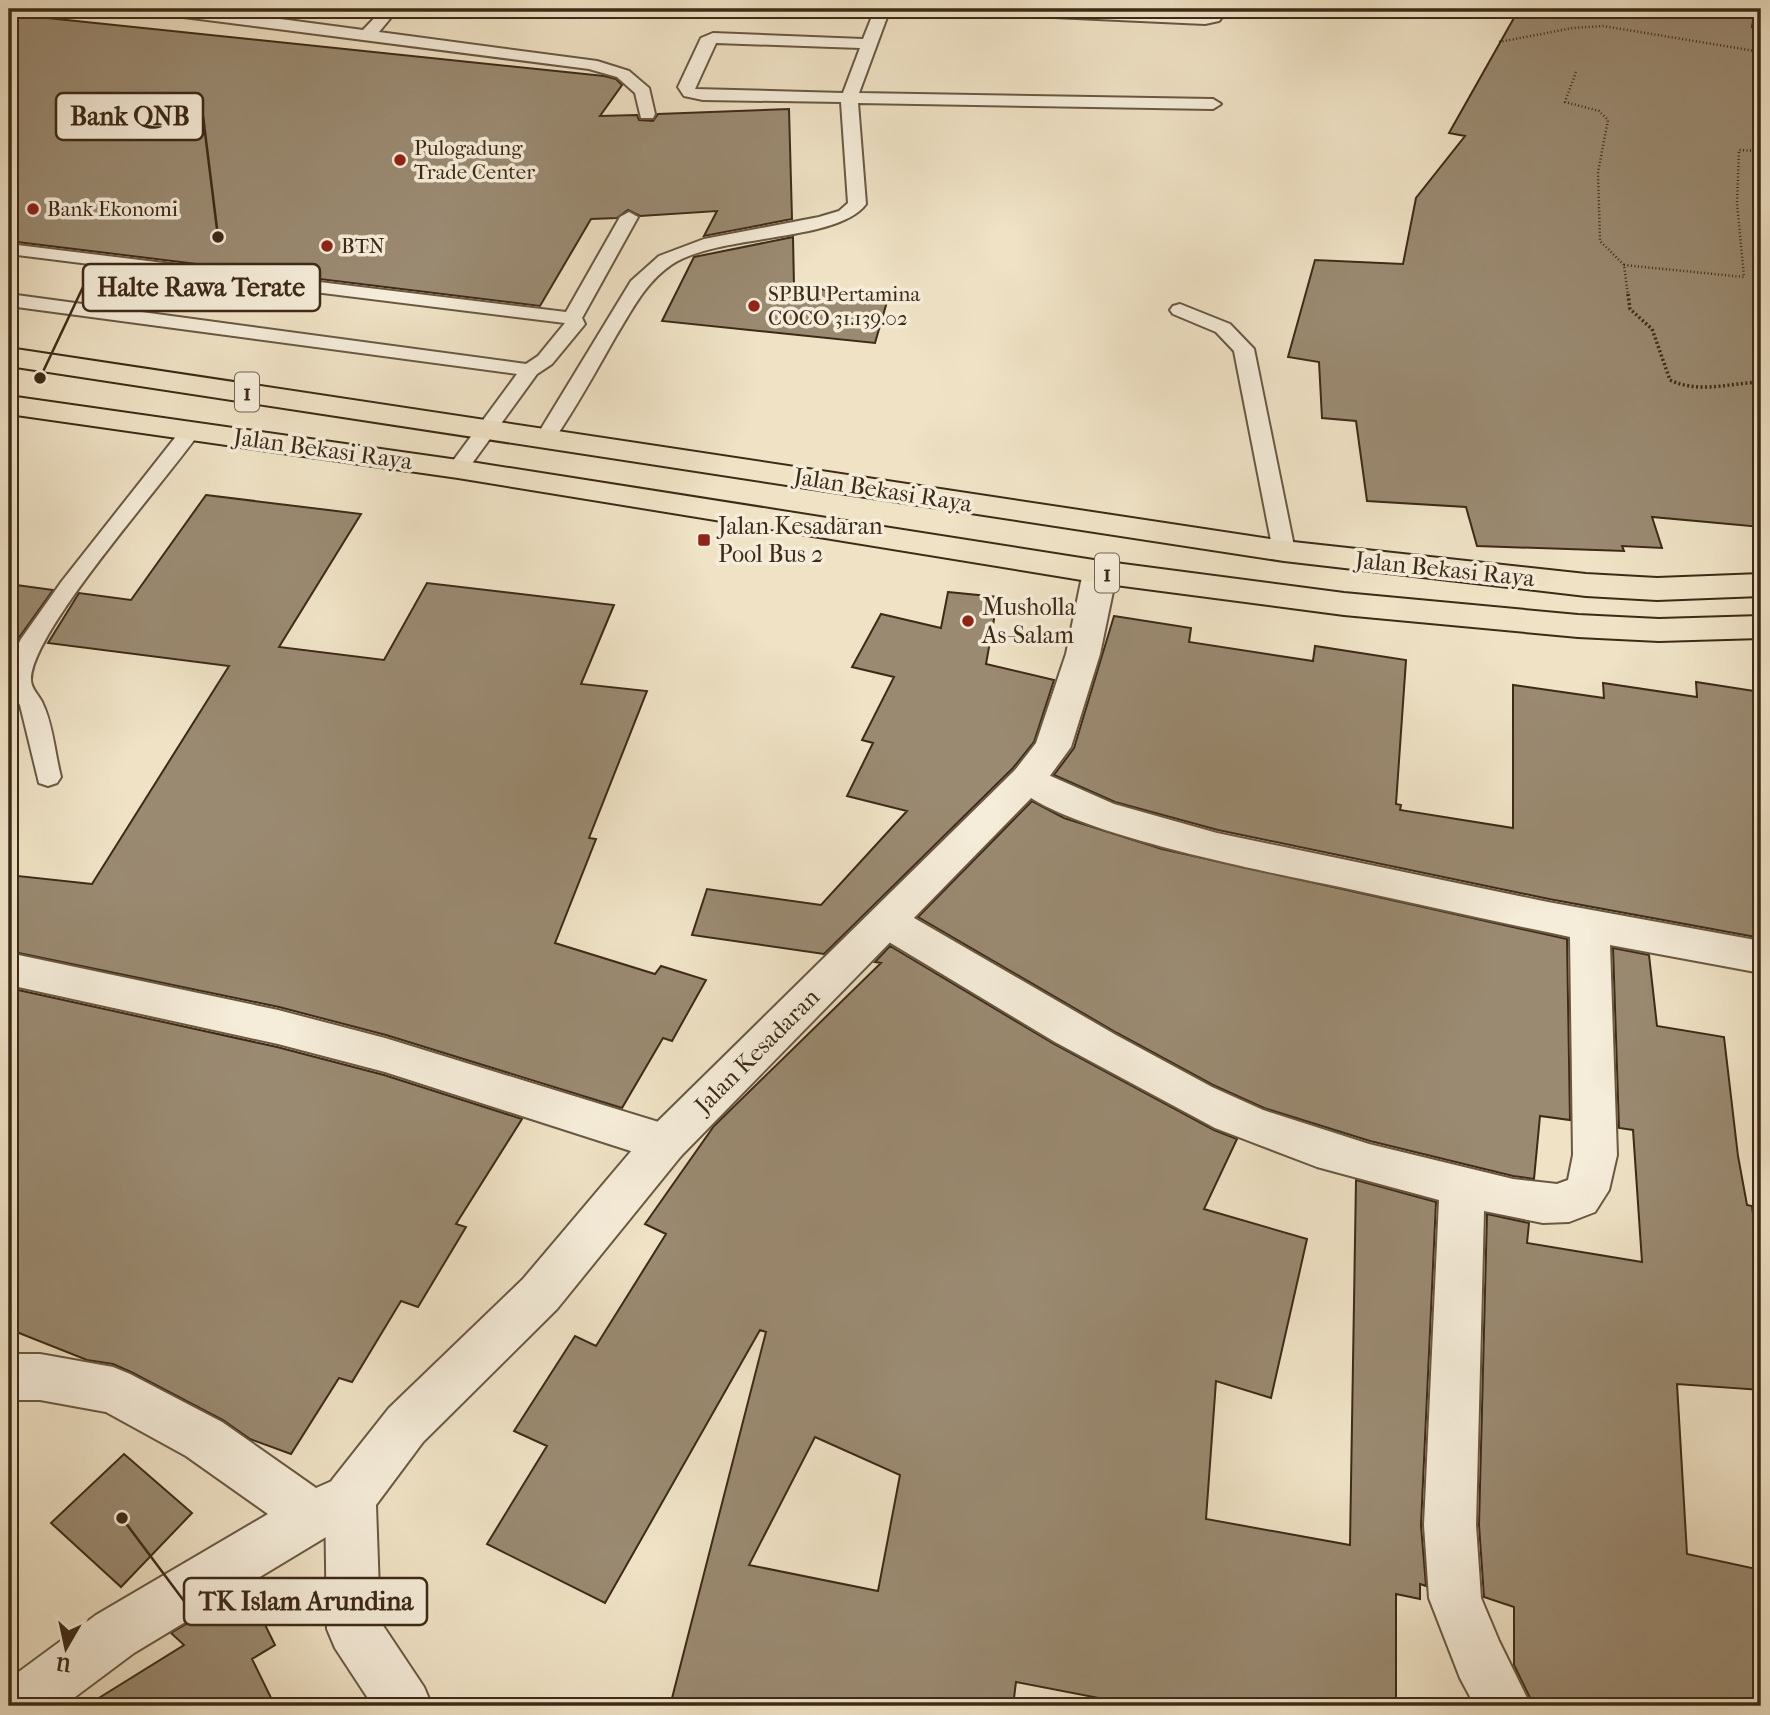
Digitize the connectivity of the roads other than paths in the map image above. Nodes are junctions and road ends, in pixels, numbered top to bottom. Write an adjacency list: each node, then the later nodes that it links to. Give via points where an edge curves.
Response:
1 (160, 9): 7 (lane)
2 (275, 9): 7 (lane)
3 (391, 9): 8 (lane)
4 (882, 9): 9 (lane)
5 (986, 9): 6 (lane, via 1205,19 1214,18)
6 (1221, 9)
7 (261, 21): 8 (lane)
8 (368, 34): 12 (lane, via 591,64 623,74 643,91)
9 (867, 44): 10 (lane); 10 (lane, via 713,38 707,41 686,88 703,95)
10 (849, 98): 11 (lane); 23 (lane, via 857,204 845,215 822,222 704,244 666,260 640,281)
11 (1213, 104)
12 (647, 114)
13 (629, 217): 17 (lane)
14 (9, 249): 17 (lane)
15 (9, 300): 19 (lane)
16 (1180, 310): 25 (lane, via 1223,328 1244,349)
17 (572, 318): 19 (lane, via 575,324 545,360)
18 (9, 357): 21 (highway, Jalan Bekasi Raya / 1)
19 (530, 370): 21 (lane)
20 (9, 405): 22 (highway, Jalan Bekasi Raya / 1)
21 (485, 428): 23 (highway, Jalan Bekasi Raya / 1); 24 (lane)
22 (192, 429): 24 (highway, Jalan Bekasi Raya / 1); 29 (lane, via 70,586 21,663 19,684 32,705)
23 (546, 437): 25 (highway, Jalan Bekasi Raya / 1)
24 (458, 469): 26 (highway, Jalan Bekasi Raya / 1)
25 (1284, 551): 27 (highway, Jalan Bekasi Raya / 1, via 1586,585 1657,589)
26 (1100, 572): 28 (highway, Jalan Bekasi Raya / 1, via 1344,604 1578,626 1659,630); 30 (street, Jalan Kesadaran, via 1083,654 1053,747)
27 (1761, 585)
28 (1761, 627)
29 (48, 777)
30 (1028, 779): 31 (street, Jalan Kesadaran); 32 (street, via 1079,807 1163,834)
31 (888, 922): 35 (street, Jalan Kesadaran); 36 (street, via 1044,1016 1205,1104 1327,1151)
32 (1590, 928): 33 (street); 36 (street, via 1595,1155 1588,1189 1564,1204 1519,1200)
33 (1761, 957)
34 (9, 969): 35 (street, via 385,1055)
35 (665, 1143): 38 (street, Jalan Kesadaran, via 540,1294 406,1425)
36 (1462, 1186): 41 (street, via 1450,1525 1455,1598)
37 (9, 1377): 38 (street, via 40,1377 113,1390)
38 (332, 1507): 39 (street, via 115,1634); 40 (street, via 354,1629)
39 (18, 1706)
40 (405, 1706)
41 (1504, 1706)

